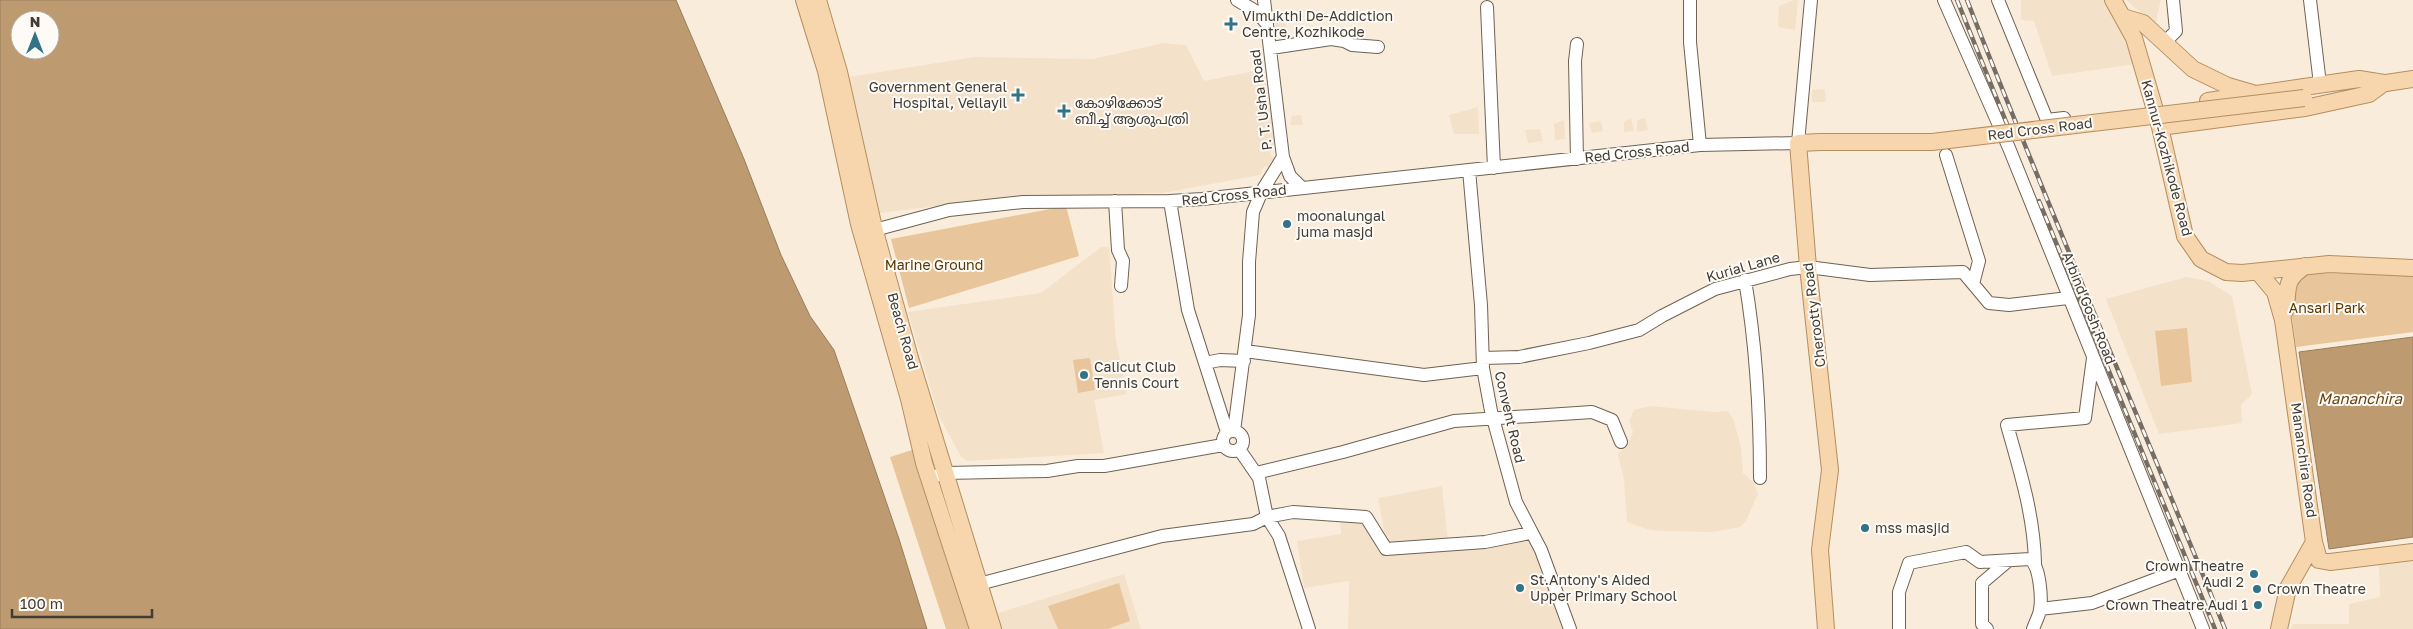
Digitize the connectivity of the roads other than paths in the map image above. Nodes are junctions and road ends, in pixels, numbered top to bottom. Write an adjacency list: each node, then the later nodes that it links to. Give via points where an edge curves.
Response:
1 (804, 0): 36 (main road, Beach Road)
2 (818, 0): 36 (main road, Beach Road, via 839,72)
3 (1237, 0): 14 (street, via 1258,12)
4 (1264, 0): 14 (street, P. T. Usha Road)
5 (1690, 0): 26 (street, via 1690,42)
6 (1812, 0): 25 (street, Cherootty Road)
7 (1944, 0): 44 (street, Arbind Gosh Road)
8 (1998, 0): 23 (street, via 2047,120)
9 (2113, 0): 13 (main road, Kannur-Kozhikode Road)
10 (2173, 0): 15 (street, via 2176,31)
11 (2310, 0): 21 (street)
12 (1487, 7): 30 (street)
13 (2123, 17): 15 (main road, via 2143,23); 23 (main road, Kannur-Kozhikode Road, via 2134,38)
14 (1267, 24): 18 (street, P. T. Usha Road)
15 (2165, 42): 22 (main road, via 2193,69 2228,86)
16 (1577, 44): 29 (street)
17 (1378, 47): 18 (street, via 1331,39)
18 (1271, 48): 28 (street, P. T. Usha Road)
19 (2413, 79): 20 (main road, Red Cross Road)
20 (2384, 83): 21 (main road, via 2359,80); 24 (main road, via 2369,94 2305,108); 25 (main road, Red Cross Road, bridge, via 2304,98 1932,142)
21 (2320, 84): 22 (main road)
22 (2258, 95): 23 (main road)
23 (2153, 108): 24 (main road, Kannur-Kozhikode Road)
24 (2160, 127): 40 (main road, Kannur-Kozhikode Road, via 2185,236 2201,260 2226,272)
25 (1798, 143): 26 (street, Red Cross Road); 38 (main road, Cherootty Road)
26 (1700, 146): 29 (street, Red Cross Road)
27 (1946, 155): 42 (street, via 1979,261)
28 (1283, 157): 32 (street, via 1290,176); 33 (street, P. T. Usha Road)
29 (1577, 159): 30 (street, Red Cross Road)
30 (1494, 168): 31 (street, Red Cross Road)
31 (1469, 170): 32 (street, Red Cross Road); 49 (street, Convent Road)
32 (1302, 188): 33 (street, Red Cross Road)
33 (1262, 191): 35 (street, Red Cross Road); 46 (street, P. T. Usha Road, via 1253,212)
34 (1115, 201): 35 (street, Red Cross Road); 36 (street, Red Cross Road, via 1023,202 949,210); 43 (street, via 1118,250 1123,262)
35 (1170, 201): 48 (street, via 1188,310)
36 (868, 231): 55 (main road, Beach Road); 57 (main road, Beach Road)
37 (2305, 266): 39 (main road, Kannur-Kozhikode Road); 40 (main road, Kannur-Kozhikode Road); 45 (main road, via 2292,276)
38 (1808, 267): 41 (street, Kurial Lane); 42 (street, Kurial Lane, via 1870,276 1963,272); 68 (main road, Cherootty Road, via 1830,470 1820,550)
39 (2413, 268)
40 (2259, 273): 45 (main road, Mananchira Road, via 2276,292)
41 (1744, 280): 49 (street, Kurial Lane, via 1715,289 1639,330); 58 (street, via 1752,322)
42 (1973, 284): 44 (street, Kurial Lane, via 1989,303 2009,305)
43 (1121, 286)
44 (2068, 298): 47 (street, Arbind Gosh Road)
45 (2283, 320): 61 (main road, Mananchira Road)
46 (1244, 356): 48 (street, Kurial Lane); 49 (street, Kurial Lane, via 1424,375); 51 (street, P. T. Usha Road)
47 (2093, 357): 64 (street, via 2085,418 2007,425 2027,500); 65 (street, Arbind Gosh Road)
48 (1205, 363): 51 (street)
49 (1483, 363): 50 (street, Convent Road)
50 (1493, 418): 52 (street, via 1592,412 1612,420); 56 (street, via 1454,421); 60 (street, Convent Road, via 1516,502)
51 (1230, 432): 53 (street, via 1222,440); 54 (street, via 1242,437)
52 (1621, 442)
53 (1223, 445): 54 (street, via 1232,451); 55 (street, via 1104,466)
54 (1239, 449): 56 (street)
55 (946, 473): 57 (street); 66 (main road, Beach Road)
56 (1256, 473): 59 (street)
57 (929, 478): 69 (main road, Beach Road)
58 (1760, 478)
59 (1267, 516): 60 (street, via 1293,512 1366,517 1386,549 1485,542); 66 (street, via 1253,524 1162,536); 71 (street, via 1279,536)
60 (1530, 533): 72 (street, Convent Road, via 1541,550)
61 (2314, 542): 62 (main road, Mananchira Road, via 2319,560 2325,562); 77 (main road, via 2288,588)
62 (2413, 552)
63 (2008, 561): 64 (street, via 2030,559); 73 (street, via 1980,562 1966,552 1909,563 1899,592); 74 (street, via 1982,582 1982,624)
64 (2035, 563): 67 (street)
65 (2180, 570): 67 (street, via 2092,603); 76 (street, Arbind Gosh Road)
66 (979, 584): 70 (main road, Beach Road)
67 (2040, 609): 75 (street)
68 (1822, 628)
69 (978, 629)
70 (993, 629)
71 (1309, 629)
72 (1570, 629)
73 (1899, 629)
74 (1987, 629)
75 (2033, 629)
76 (2203, 629)
77 (2279, 629)

